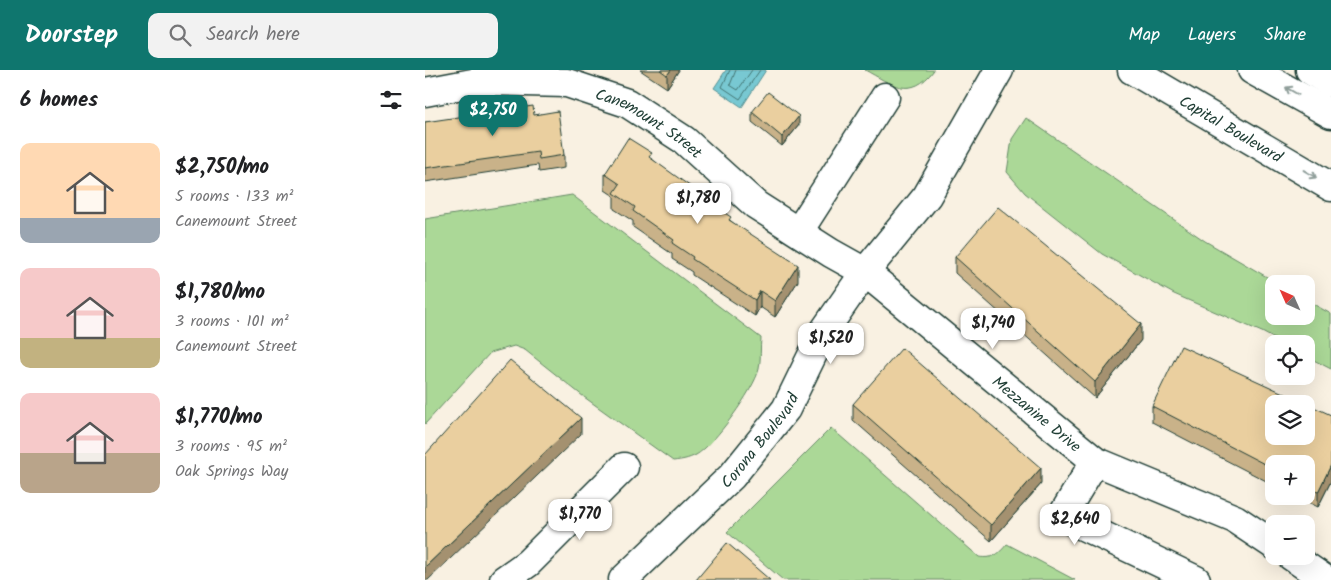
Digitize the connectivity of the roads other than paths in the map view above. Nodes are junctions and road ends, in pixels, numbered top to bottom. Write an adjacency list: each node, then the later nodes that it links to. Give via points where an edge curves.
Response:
1 (999, 70): 10 (main road, Corona Boulevard)
2 (1019, 70): 10 (main road, Corona Boulevard)
3 (1132, 70): 12 (main road, Capital Boulevard, one-way to 12)
4 (1252, 70): 11 (main road, one-way to 4)
5 (1310, 70): 7 (main road)
6 (482, 75): 8 (main road, Canemount Street); 13 (main road, Canemount Street, via 567,83 627,103 684,140 756,205)
7 (1331, 83)
8 (425, 92)
9 (885, 97): 13 (main road)
10 (981, 102): 14 (main road, Corona Boulevard, via 927,196)
11 (1331, 114)
12 (1331, 186)
13 (799, 231): 14 (main road, Canemount Street)
14 (865, 272): 15 (main road, Mezzanine Drive); 20 (main road, Corona Boulevard, via 824,331 786,409 732,476)
15 (1095, 461): 17 (main road, Mezzanine Drive, via 1235,519); 21 (main road, Mezzanine Drive, via 1062,516)
16 (624, 467): 19 (main road, via 528,563)
17 (1265, 539)
18 (1304, 565): 22 (main road)
19 (505, 580)
20 (623, 580)
21 (1196, 580)
22 (1326, 580)

